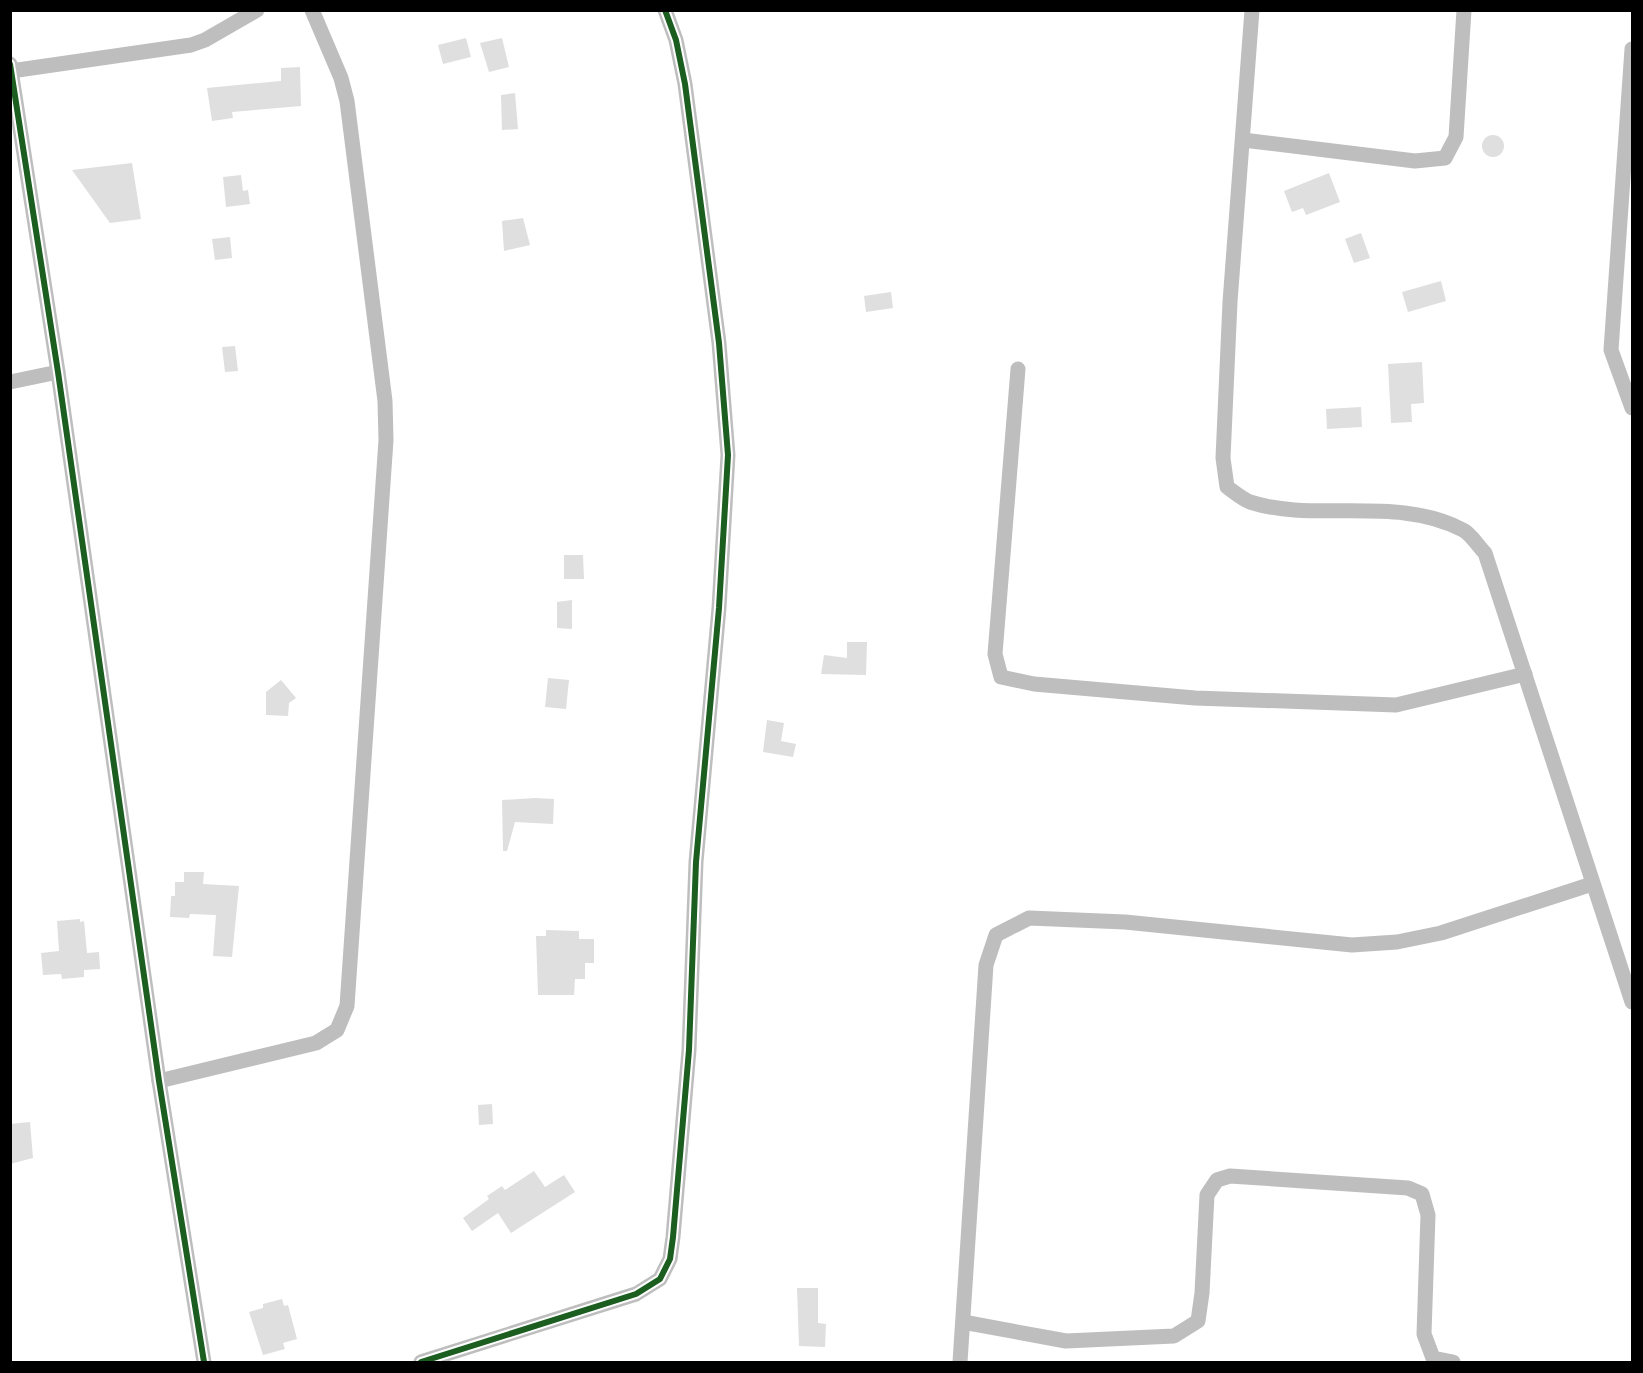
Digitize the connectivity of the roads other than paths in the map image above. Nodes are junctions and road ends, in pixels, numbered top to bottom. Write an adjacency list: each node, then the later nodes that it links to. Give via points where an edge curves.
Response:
1 (257, 10): 7 (street, via 191,45)
2 (312, 10): 16 (street, via 347,101 385,400 386,440 347,1006 337,1030 316,1043)
3 (665, 10): 19 (street, via 685,84 719,343 728,455 719,608 696,862 682,1144 670,1259 660,1279 636,1294)
4 (1252, 10): 8 (street)
5 (1464, 10): 8 (street, via 1456,137 1445,159 1415,161)
6 (1632, 49): 12 (street, via 1611,350)
7 (11, 67): 10 (street)
8 (1243, 140): 13 (street, via 1230,302 1223,458 1227,487 1248,501 1280,508 1365,508 1437,520 1465,531 1485,553)
9 (1018, 369): 13 (street, via 995,654 1001,677 1034,684 1195,698 1396,705)
10 (58, 372): 11 (street); 16 (street)
11 (10, 382)
12 (1632, 408)
13 (1526, 674): 14 (street)
14 (1592, 884): 15 (street); 17 (street, via 1441,933 1397,942 1352,945 1125,922 1029,918 996,935 986,965)
15 (1632, 1002)
16 (159, 1081): 18 (street)
17 (963, 1322): 20 (street); 21 (street, via 1066,1341 1174,1336 1198,1321 1207,1195 1217,1180 1230,1176 1408,1188 1422,1194 1428,1215 1424,1334 1433,1358)
18 (204, 1362)
19 (421, 1362)
20 (960, 1362)
21 (1453, 1362)

